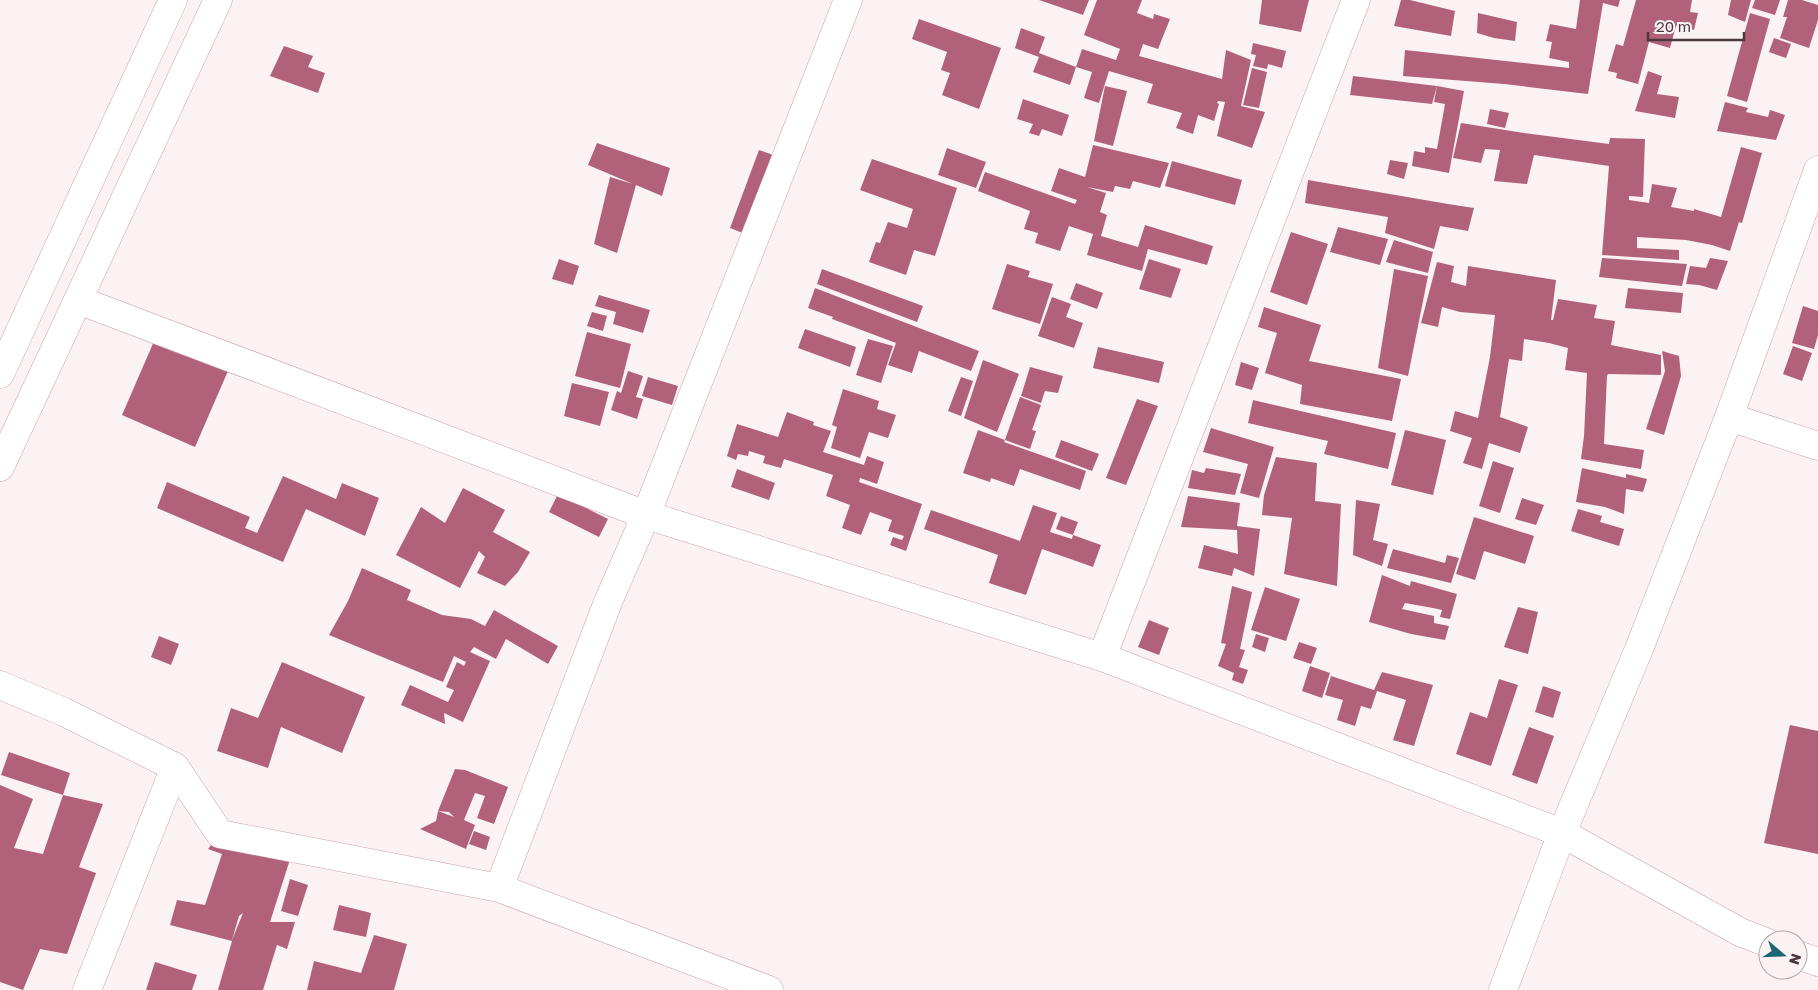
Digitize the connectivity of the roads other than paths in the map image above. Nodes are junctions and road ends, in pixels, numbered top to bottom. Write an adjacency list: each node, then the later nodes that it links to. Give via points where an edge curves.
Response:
1 (173, 0): 7 (street)
2 (218, 0): 6 (street)
3 (848, 0): 11 (street)
4 (1356, 0): 12 (street)
5 (1818, 170): 8 (street)
6 (78, 300): 10 (street); 11 (street)
7 (0, 374)
8 (1730, 417): 9 (street); 15 (street)
9 (1818, 446)
10 (0, 467)
11 (646, 515): 12 (street); 16 (street, via 608,602)
12 (1102, 657): 15 (street)
13 (0, 685): 14 (street, via 64,712)
14 (175, 767): 16 (street, via 220,834); 18 (street)
15 (1562, 833): 17 (street); 20 (street)
16 (499, 888): 19 (street)
17 (1758, 939)
18 (87, 990)
19 (769, 990)
20 (1503, 990)

